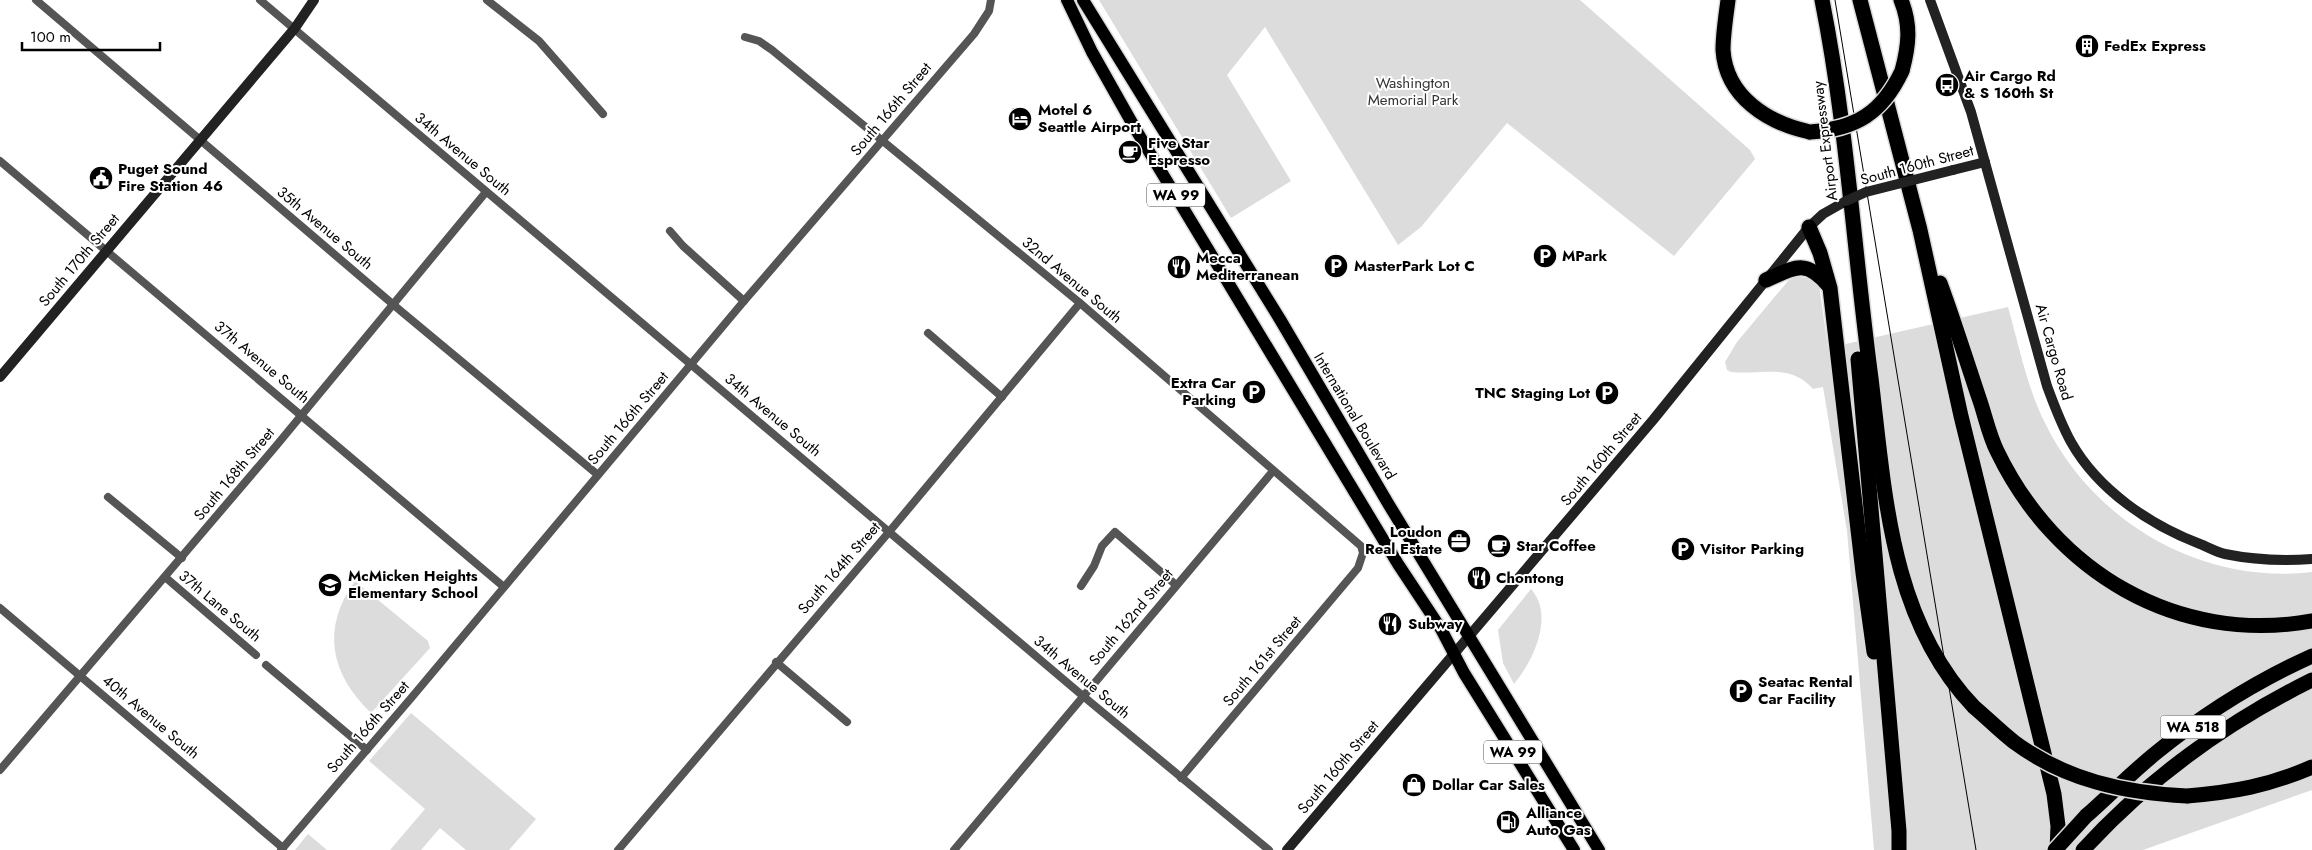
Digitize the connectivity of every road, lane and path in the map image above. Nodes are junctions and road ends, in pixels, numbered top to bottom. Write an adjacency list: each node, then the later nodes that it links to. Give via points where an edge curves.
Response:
1 (36, 0): 16 (street, 35th Avenue South)
2 (260, 0): 13 (street, 34th Avenue South)
3 (314, 0): 13 (street, South 170th Street)
4 (487, 0): 15 (street, via 540,41)
5 (990, 0): 17 (street, South 166th Street, via 989,11 981,25)
6 (1067, 0): 50 (main road, WA 99, via 1136,130)
7 (1083, 0): 49 (main road, International Boulevard / WA 99)
8 (1728, 0): 11 (highway, bridge, via 1723,50 1731,81 1749,102 1772,119 1810,132 1844,128 1866,117 1893,90 1902,71 1910,36)
9 (1822, 0): 25 (highway, Airport Expressway, via 1839,102)
10 (1860, 0): 22 (highway)
11 (1901, 0)
12 (1930, 0): 19 (street, Air Cargo Road, via 1971,112)
13 (294, 28): 16 (street, South 170th Street); 20 (street, 34th Avenue South)
14 (745, 37): 17 (street, 32nd Avenue South, via 772,50)
15 (603, 114)
16 (200, 140): 24 (street, South 170th Street); 30 (street, 35th Avenue South)
17 (883, 141): 28 (street, South 166th Street); 29 (street, 32nd Avenue South)
18 (0, 161): 24 (street, 37th Avenue South)
19 (1985, 162): 21 (street, South 160th Street, bridge, via 1866,192 1835,206); 41 (street, Air Cargo Road, via 2057,416 2072,444 2092,470 2119,497 2173,534 2223,553 2285,561)
20 (486, 192): 30 (street, South 168th Street); 32 (street, 34th Avenue South)
21 (1809, 227): 26 (street, South 160th Street); 27 (highway)
22 (1920, 230): 48 (highway, via 1996,449 2013,484 2054,536 2084,564 2120,588 2165,609 2251,626); 72 (highway, via 2054,794 2058,826)
23 (670, 231): 28 (street)
24 (108, 250): 33 (street, South 170th Street); 35 (street, 37th Avenue South)
25 (1858, 278): 60 (highway, bridge, via 1886,494 1904,587 1934,654 1957,690 2015,742 2074,775 2098,784 2146,794 2186,796 2249,789); 63 (highway, via 1854,310)
26 (1766, 280): 27 (highway, via 1804,267 1817,272); 49 (street, South 160th Street)
27 (1830, 288): 63 (highway, via 1884,738)
28 (744, 301): 32 (street, South 166th Street)
29 (1080, 303): 34 (street, South 164th Street); 36 (street, 32nd Avenue South)
30 (393, 304): 35 (street, South 168th Street); 37 (street, 35th Avenue South)
31 (928, 333): 34 (street)
32 (691, 364): 37 (street, South 166th Street); 39 (street, 34th Avenue South)
33 (0, 377)
34 (1002, 397): 39 (street, South 164th Street)
35 (302, 415): 40 (street, South 168th Street); 46 (street, 37th Avenue South)
36 (1274, 471): 42 (street, 32nd Avenue South, via 1356,540 1363,553); 44 (street, South 162nd Street)
37 (598, 475): 46 (street, South 166th Street)
38 (108, 497): 40 (street, 37th Lane South)
39 (889, 532): 53 (street, South 164th Street); 57 (street, 34th Avenue South)
40 (182, 558): 43 (street, South 168th Street)
41 (2312, 559)
42 (1362, 561): 62 (street, South 161st Street)
43 (165, 577): 51 (street, 37th Lane South); 55 (street, South 168th Street)
44 (1176, 585): 45 (street, via 1115,532 1102,546); 57 (street, South 162nd Street)
45 (1081, 586)
46 (504, 587): 59 (street, South 166th Street)
47 (0, 608): 55 (street, 40th Avenue South)
48 (2312, 621)
49 (1469, 637): 50 (street, South 160th Street); 70 (main road, International Boulevard / WA 99)
50 (1454, 654): 68 (street, South 160th Street); 69 (main road, WA 99)
51 (256, 655)
52 (2312, 656): 72 (highway, WA 518, bridge, via 2280,670 2227,702 2157,752 2086,816)
53 (776, 662): 58 (street); 65 (street, South 164th Street)
54 (266, 665): 59 (street)
55 (81, 675): 61 (street, South 168th Street); 64 (street, 40th Avenue South)
56 (2312, 680): 73 (highway, WA 518, via 2278,697 2213,738 2151,785)
57 (1083, 696): 62 (street, 34th Avenue South); 66 (street, South 162nd Street)
58 (847, 722)
59 (367, 750): 64 (street, South 166th Street)
60 (2312, 767)
61 (0, 770)
62 (1181, 778): 67 (street, 34th Avenue South)
63 (1895, 787): 71 (highway)
64 (282, 849)
65 (618, 850)
66 (954, 850)
67 (1269, 850)
68 (1287, 850)
69 (1574, 850)
70 (1599, 850)
71 (1899, 850)
72 (2056, 850)
73 (2083, 850)

